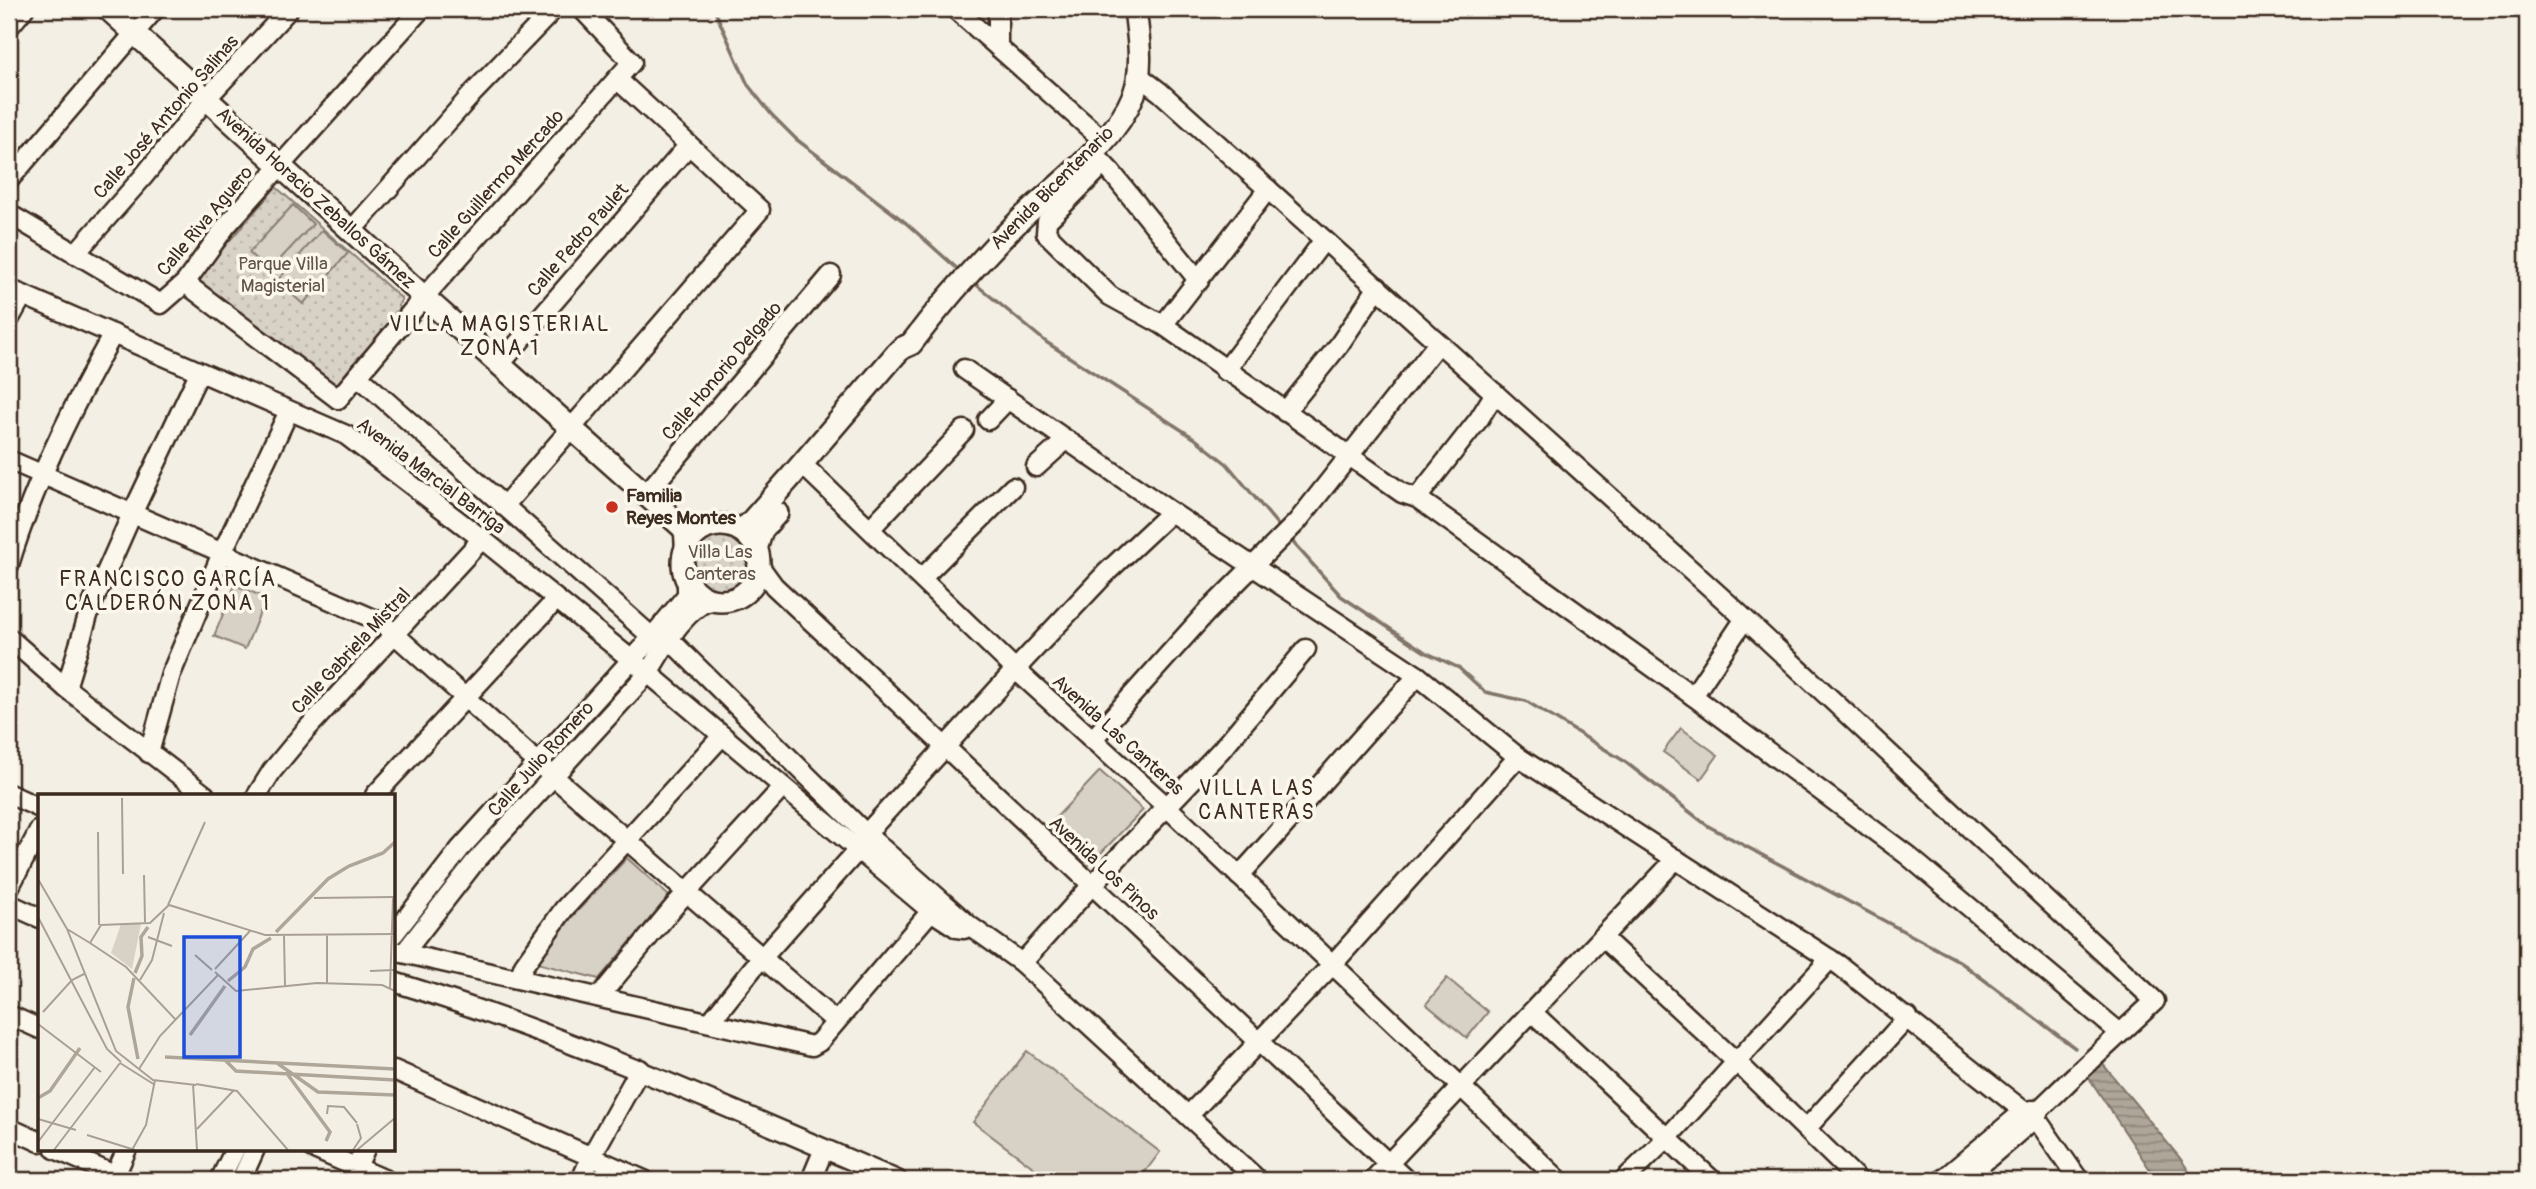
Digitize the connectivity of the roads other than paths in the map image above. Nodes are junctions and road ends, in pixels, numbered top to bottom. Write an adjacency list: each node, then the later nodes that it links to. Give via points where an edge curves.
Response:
1 (24, 9): 11 (street)
2 (108, 9): 12 (main road, Avenida Horacio Zeballos Gámez)
3 (155, 9): 12 (street)
4 (289, 9): 16 (street, Calle José Antonio Salinas)
5 (421, 9): 19 (street, Calle Riva Aguero)
6 (554, 9): 23 (street)
7 (582, 9): 15 (street, Calle Guillermo Mercado, via 632,62)
8 (955, 9): 13 (street)
9 (998, 9): 13 (street)
10 (1135, 9): 14 (main road, Avenida Bicentenario)
11 (9, 27)
12 (133, 32): 16 (main road, Avenida Horacio Zeballos Gámez); 20 (street)
13 (998, 47): 18 (street)
14 (1139, 76): 18 (main road, Avenida Bicentenario, via 1126,109); 21 (street)
15 (617, 79): 17 (street); 31 (street, Calle Guillermo Mercado)
16 (206, 99): 19 (main road, Avenida Horacio Zeballos Gámez); 25 (street, Calle José Antonio Salinas)
17 (688, 146): 36 (street, Calle Pedro Paulet); 46 (street, via 760,210)
18 (1097, 146): 27 (street, via 1111,172); 33 (street, via 1095,173 1047,221 1046,233 1110,296); 52 (main road, Avenida Bicentenario, via 949,295 911,344 907,362)
19 (279, 165): 23 (main road, Avenida Horacio Zeballos Gámez); 28 (street, Calle Riva Aguero)
20 (9, 180)
21 (1268, 189): 24 (street); 27 (street)
22 (9, 214): 25 (street)
23 (352, 230): 31 (main road, Avenida Horacio Zeballos Gámez)
24 (1324, 240): 29 (street); 38 (street)
25 (75, 254): 28 (street, Calle Riva Aguero, via 161,304)
26 (831, 275): 55 (street, Calle Honorio Delgado)
27 (1199, 281): 33 (street)
28 (185, 283): 40 (street, Calle Guillermo Mercado, via 338,399)
29 (1378, 287): 35 (street); 44 (street)
30 (16, 292): 32 (street); 34 (street, Avenida Marcial Barriga)
31 (424, 297): 36 (main road, Avenida Horacio Zeballos Gámez); 40 (street, Calle Guillermo Mercado)
32 (9, 320)
33 (1163, 325): 38 (street)
34 (113, 334): 39 (street, Avenida Marcial Barriga); 53 (street)
35 (1438, 343): 41 (street); 49 (street)
36 (501, 363): 46 (main road, Avenida Horacio Zeballos Gámez)
37 (964, 369): 42 (street)
38 (1225, 371): 44 (street)
39 (199, 373): 43 (street, Avenida Marcial Barriga); 59 (street)
40 (358, 376): 57 (street)
41 (1495, 393): 56 (street); 74 (street)
42 (1008, 399): 45 (street); 48 (street)
43 (289, 411): 64 (street, Avenida Marcial Barriga, via 346,435); 66 (street)
44 (1285, 412): 49 (street)
45 (988, 419)
46 (573, 428): 55 (main road, Avenida Horacio Zeballos Gámez); 57 (street)
47 (964, 430): 62 (street)
48 (1066, 440): 51 (street); 58 (street)
49 (1349, 457): 56 (street); 68 (street, via 1286,535)
50 (9, 460): 53 (street)
51 (1036, 467)
52 (807, 469): 62 (street, Avenida Las Canteras); 63 (main road, Avenida Bicentenario); 69 (main road, Avenida Bicentenario, via 763,528)
53 (43, 475): 59 (street); 67 (street)
54 (1013, 487): 70 (street)
55 (646, 494): 60 (main road, Avenida Horacio Zeballos Gámez)
56 (1417, 498): 84 (street)
57 (504, 506): 77 (street)
58 (1171, 512): 68 (street); 80 (street)
59 (132, 514): 66 (street); 83 (street, via 90,609)
60 (681, 526): 61 (street); 65 (street)
61 (704, 528): 63 (main road, via 716,525); 65 (main road)
62 (871, 528): 70 (street, Avenida Las Canteras)
63 (740, 530): 69 (main road, via 750,539)
64 (482, 539): 73 (street, Avenida Marcial Barriga); 75 (street, Calle Gabriela Mistral)
65 (685, 551): 71 (main road)
66 (222, 553): 75 (street, via 381,622); 89 (street, via 171,674)
67 (9, 565)
68 (1254, 566): 82 (street); 87 (street)
69 (761, 570): 72 (main road, via 741,595); 88 (street, Avenida Los Pinos)
70 (922, 578): 80 (street, Avenida Las Canteras)
71 (687, 580): 72 (main road); 77 (street, Calle Julio Romero, via 687,595)
72 (712, 600): 77 (street, Calle Julio Romero, via 699,604)
73 (555, 601): 79 (street, Avenida Marcial Barriga); 85 (street)
74 (1744, 620): 84 (street); 128 (street, via 2155,1001)
75 (395, 633): 85 (street); 96 (street, Calle Gabriela Mistral, via 305,732)
76 (9, 638): 83 (street)
77 (661, 638): 79 (street, Calle Julio Romero); 81 (street, Calle Julio Romero); 102 (street)
78 (1306, 649): 99 (street)
79 (632, 661): 81 (street, Avenida Marcial Barriga); 91 (street, Calle Julio Romero)
80 (1015, 669): 87 (street, Avenida Las Canteras); 88 (street)
81 (648, 673): 86 (street, Avenida Marcial Barriga); 92 (street, Calle Julio Romero)
82 (1418, 676): 90 (street); 104 (street)
83 (66, 688): 89 (street)
84 (1693, 696): 128 (street, via 1907,855)
85 (466, 698): 91 (street); 97 (street)
86 (722, 736): 93 (street, Avenida Marcial Barriga); 101 (street)
87 (1092, 740): 99 (street, Avenida Las Canteras)
88 (946, 747): 102 (street); 105 (street, Avenida Los Pinos)
89 (149, 752): 95 (street)
90 (1518, 757): 103 (street); 118 (street)
91 (538, 764): 92 (street); 112 (street, Calle Julio Romero, via 460,849)
92 (553, 776): 101 (street); 114 (street, Calle Julio Romero)
93 (783, 787): 102 (street, Avenida Marcial Barriga); 107 (street)
94 (9, 794): 98 (street)
95 (204, 794)
96 (258, 794)
97 (376, 794)
98 (38, 807)
99 (1167, 807): 104 (street, Avenida Las Canteras); 105 (street)
100 (38, 833): 106 (street)
101 (628, 841): 107 (street); 119 (street, via 564,909)
102 (862, 842): 109 (street); 111 (street); 115 (street)
103 (1676, 859): 113 (street); 116 (street)
104 (1239, 876): 118 (street, Avenida Las Canteras)
105 (1092, 885): 117 (street); 129 (street, Avenida Los Pinos)
106 (9, 888)
107 (687, 893): 115 (street); 121 (street)
108 (9, 904): 110 (street)
109 (932, 911): 111 (street, via 957,928); 125 (street)
110 (38, 917)
111 (970, 926): 117 (street)
112 (396, 931)
113 (1603, 938): 122 (street); 130 (street)
114 (399, 952): 119 (street)
115 (762, 958): 125 (street); 126 (street)
116 (1830, 959): 124 (street); 130 (street)
117 (1022, 963): 135 (street)
118 (1332, 965): 129 (street); 133 (street, Avenida Las Canteras)
119 (519, 978): 121 (street)
120 (396, 983): 131 (street)
121 (599, 997): 126 (street)
122 (1532, 1012): 133 (street); 138 (street)
123 (9, 1015): 127 (street)
124 (1908, 1017): 134 (street); 137 (street)
125 (835, 1021): 126 (street, via 812,1046)
126 (710, 1022)
127 (38, 1028)
128 (2120, 1033): 134 (street)
129 (1258, 1041): 135 (street); 148 (street, Avenida Los Pinos)
130 (1735, 1061): 137 (street); 138 (street)
131 (640, 1069): 140 (street); 147 (street)
132 (396, 1074): 147 (street)
133 (1460, 1087): 148 (street); 161 (street, Avenida Las Canteras)
134 (2033, 1113): 165 (street); 166 (street); 167 (street)
135 (1189, 1115): 158 (street)
136 (9, 1128): 139 (street)
137 (1806, 1129): 164 (street)
138 (1668, 1137): 162 (street); 163 (street)
139 (38, 1141)
140 (824, 1149): 156 (street); 157 (street)
141 (57, 1150): 150 (street)
142 (127, 1150): 150 (street)
143 (234, 1150): 151 (street)
144 (255, 1150): 152 (street)
145 (316, 1150): 149 (street)
146 (365, 1150): 149 (street)
147 (591, 1157): 154 (street); 155 (street)
148 (1388, 1163): 159 (street); 160 (street, Avenida Los Pinos)
149 (354, 1174): 153 (street)
150 (118, 1179)
151 (220, 1180)
152 (241, 1180)
153 (386, 1180)
154 (581, 1180)
155 (644, 1180)
156 (811, 1180)
157 (897, 1180)
158 (1258, 1180)
159 (1373, 1180)
160 (1406, 1180)
161 (1559, 1180)
162 (1624, 1180)
163 (1712, 1180)
164 (1858, 1180)
165 (1942, 1180)
166 (1963, 1180)
167 (2079, 1180)

